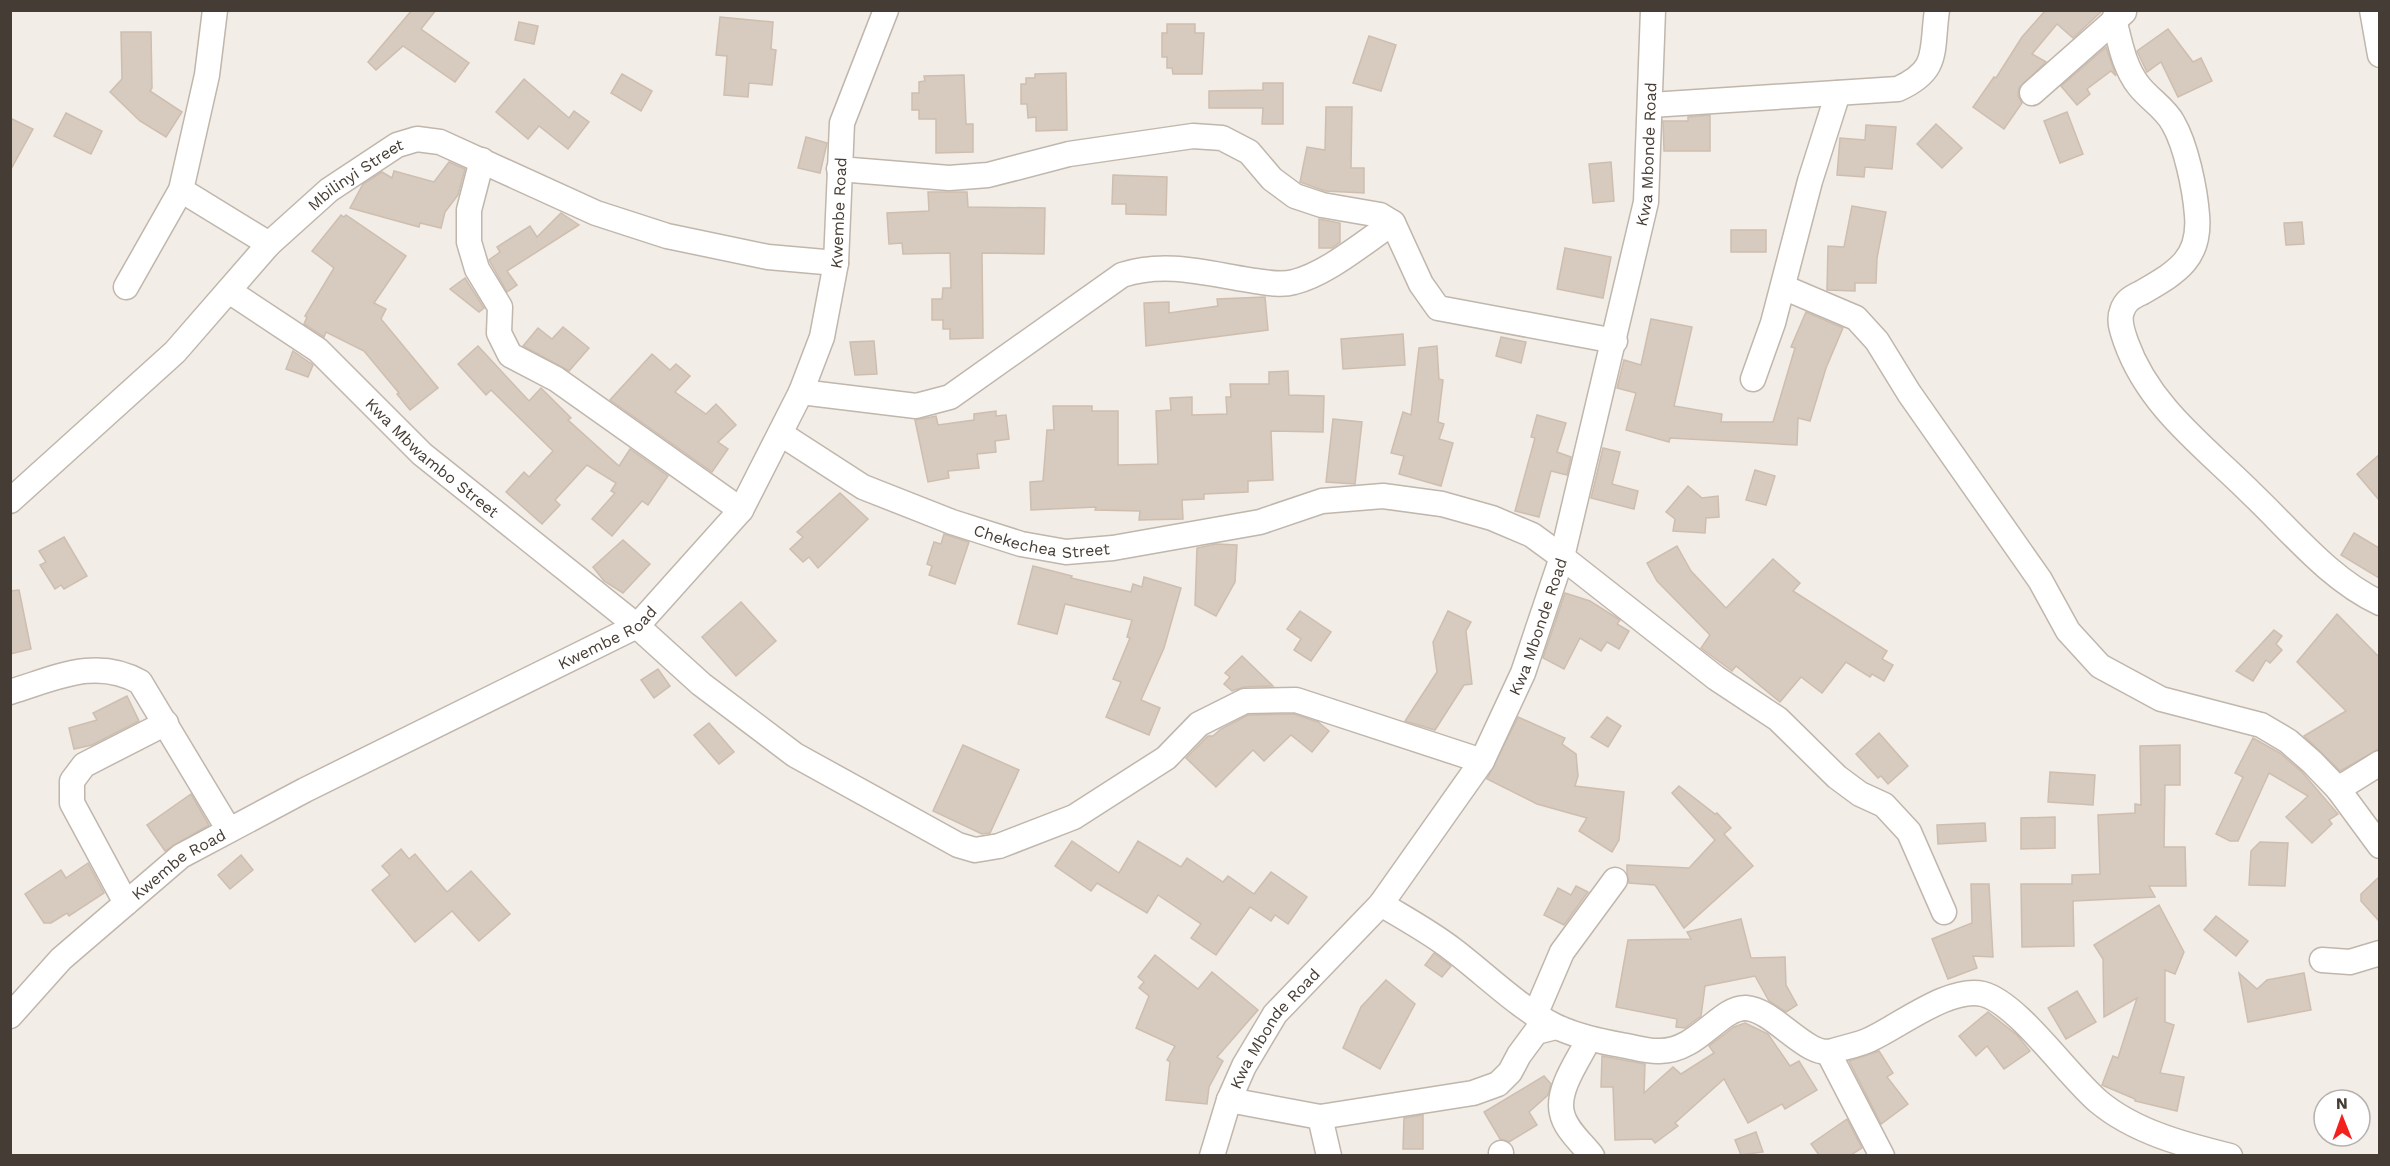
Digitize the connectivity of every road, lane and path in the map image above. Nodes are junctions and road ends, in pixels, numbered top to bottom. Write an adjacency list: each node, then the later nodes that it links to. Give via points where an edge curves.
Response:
1 (214, 10): 13 (street, via 202,97)
2 (886, 10): 12 (street, Kwembe Road, via 842,123)
3 (1653, 10): 10 (street, Kwa Mbonde Road)
4 (1937, 10): 8 (street, via 1929,67 1919,79 1898,89)
5 (2372, 10): 7 (street)
6 (2120, 15): 9 (street); 27 (street, via 2128,71 2173,122 2197,215 2197,238 2182,267 2128,300 2121,312 2121,328 2130,355 2154,395 2182,430 2330,571)
7 (2379, 55)
8 (1838, 93): 10 (street); 17 (street)
9 (2032, 93)
10 (1651, 105): 20 (street, Kwa Mbonde Road, via 1646,202)
11 (482, 160): 15 (street, Mbilinyi Street, via 440,141 417,139 397,145 328,190); 16 (street, Mbilinyi Street, via 596,213 667,236 768,257); 25 (street, via 469,210 469,242 477,269 500,307 499,333 510,355 556,379)
12 (839, 169): 14 (street, via 949,178 988,175 1069,154 1193,136 1222,138 1249,152 1272,179 1295,196 1380,215); 16 (street, Kwembe Road)
13 (181, 190): 15 (street); 18 (street)
14 (1393, 224): 20 (street, via 1421,284 1438,308); 22 (street, via 1313,275 1293,283 1272,284 1170,268 1146,267 1122,275 950,397 916,406)
15 (269, 244): 19 (street, Mbilinyi Street)
16 (836, 262): 22 (street, Kwembe Road, via 822,337)
17 (1783, 286): 21 (street); 33 (street, via 1856,318 1878,341 1909,393 2040,580 2068,631 2100,666 2161,699 2261,725 2288,741)
18 (126, 287)
19 (229, 291): 24 (street, Mbilinyi Street, via 175,352); 28 (street, Kwa Mbwambo Street, via 318,350 422,454)
20 (1615, 341): 26 (street, Kwa Mbonde Road)
21 (1753, 380)
22 (801, 392): 23 (street, Kwembe Road)
23 (781, 434): 25 (street, Kwembe Road); 26 (street, Chekechea Street, via 863,487 1021,544 1066,552 1113,548 1260,522 1322,501 1383,496 1442,504 1492,518 1532,535)
24 (10, 501)
25 (741, 510): 28 (street, Kwembe Road)
26 (1562, 557): 31 (street, Kwa Mbonde Road, via 1523,673); 39 (street, Chekechea Street, via 1716,678 1778,719 1845,783 1884,805 1909,832)
27 (2379, 603)
28 (637, 626): 31 (street, Kwa Mbwambo Street, via 701,684 795,754 975,850 999,846 1074,816 1166,758 1199,724 1245,701 1296,700); 34 (street, Kwembe Road)
29 (10, 692): 30 (street, via 103,668 140,682)
30 (166, 723): 34 (street); 37 (street, via 84,765 72,780 72,803)
31 (1482, 761): 38 (street, Kwa Mbonde Road)
32 (2379, 763): 33 (street)
33 (2338, 789): 35 (street)
34 (229, 830): 37 (street, Kwembe Road, via 181,856)
35 (2379, 846)
36 (1615, 880): 43 (street, via 1563,952)
37 (126, 903): 42 (street, Kwembe Road, via 61,960)
38 (1381, 904): 43 (street, via 1449,946); 47 (street, Kwa Mbonde Road, via 1275,1014)
39 (1944, 912)
40 (2379, 953): 41 (street, via 2350,962)
41 (2322, 960)
42 (11, 1014)
43 (1535, 1015): 44 (street)
44 (1556, 1027): 45 (street); 48 (street, via 1536,1032 1498,1084 1473,1093)
45 (1589, 1039): 46 (street, via 1658,1052 1674,1050 1688,1045 1731,1012 1743,1008 1763,1013 1815,1049); 52 (street, via 1567,1081 1562,1113)
46 (1828, 1052): 49 (street, via 1869,1040 1937,1003 1968,993 1982,994 2014,1014 2100,1103 2149,1132); 53 (street)
47 (1229, 1100): 48 (street); 50 (street, Kwa Mbonde Road)
48 (1320, 1117): 51 (street)
49 (2192, 1151): 54 (street)
50 (1212, 1155)
51 (1329, 1155)
52 (1592, 1155)
53 (1882, 1155)
54 (2230, 1155)

